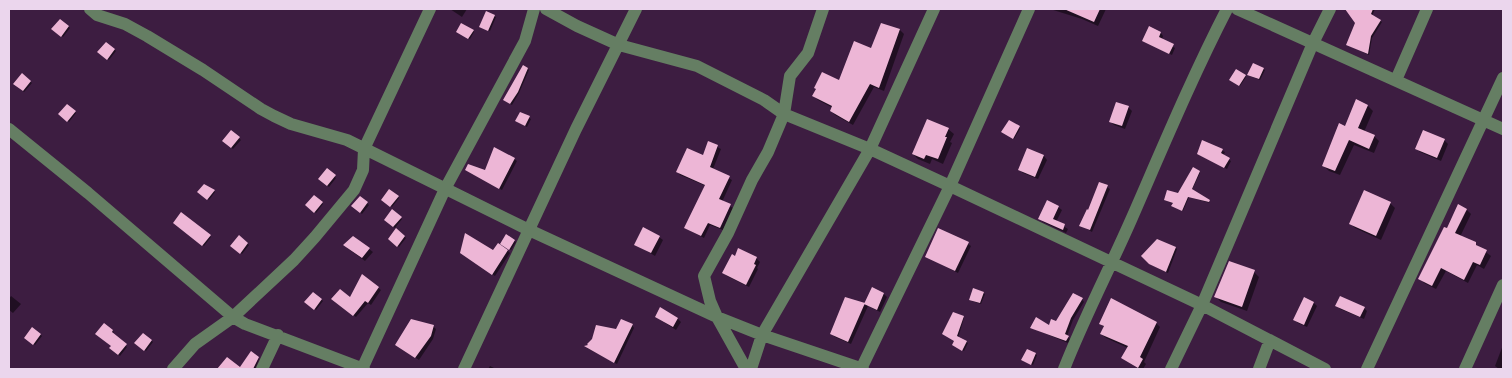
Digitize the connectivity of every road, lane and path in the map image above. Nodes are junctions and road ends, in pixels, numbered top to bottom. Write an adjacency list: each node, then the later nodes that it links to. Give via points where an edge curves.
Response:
1 (90, 9): 21 (street, via 96,15 125,24 147,36 261,110)
2 (430, 9): 21 (street)
3 (534, 9): 24 (street, via 525,41)
4 (546, 9): 14 (street)
5 (636, 9): 14 (street)
6 (823, 9): 17 (street, via 808,53 790,76)
7 (934, 9): 22 (street)
8 (1029, 9): 23 (street)
9 (1227, 9): 26 (street)
10 (1237, 9): 13 (street)
11 (1330, 9): 13 (street)
12 (1427, 9): 16 (street)
13 (1313, 43): 16 (street); 28 (street)
14 (619, 45): 17 (street, via 697,66 764,100); 25 (street)
15 (1503, 78): 18 (street)
16 (1396, 80): 18 (street)
17 (784, 114): 22 (street); 30 (street, via 704,276)
18 (1484, 121): 20 (street); 45 (street)
19 (9, 128): 29 (street)
20 (1503, 129)
21 (364, 149): 24 (street); 29 (street, via 363,170 354,190 294,260)
22 (870, 149): 23 (street); 32 (street)
23 (950, 186): 26 (street); 40 (street)
24 (446, 189): 25 (street); 36 (street)
25 (529, 230): 30 (street); 37 (street)
26 (1112, 263): 28 (street); 41 (street)
27 (1503, 285): 46 (street)
28 (1202, 305): 33 (street); 42 (street)
29 (233, 316): 31 (street, via 245,324); 34 (street, via 195,344)
30 (717, 317): 32 (street); 38 (street)
31 (278, 335): 35 (street); 36 (street)
32 (762, 335): 39 (street); 40 (street)
33 (1270, 340): 43 (street); 44 (street)
34 (173, 369)
35 (262, 369)
36 (363, 369)
37 (464, 369)
38 (746, 369)
39 (751, 369)
40 (862, 369)
41 (1064, 369)
42 (1171, 369)
43 (1259, 369)
44 (1325, 369)
45 (1367, 369)
46 (1466, 369)

